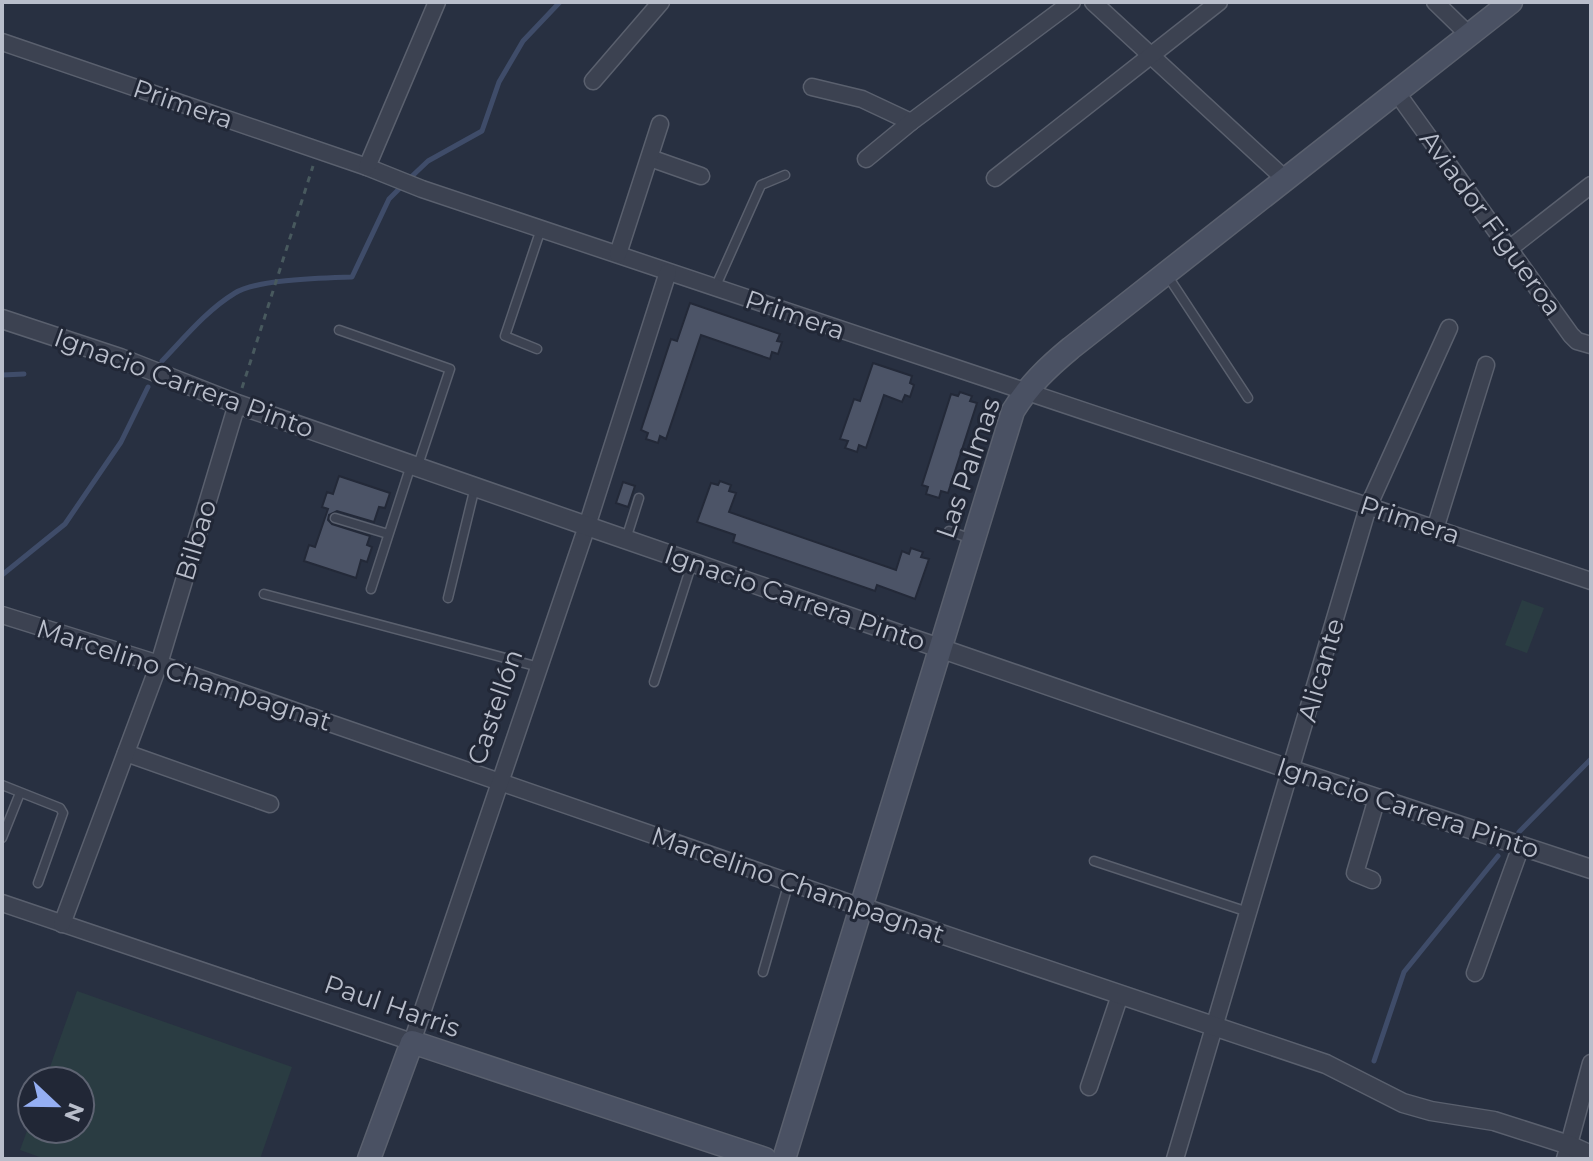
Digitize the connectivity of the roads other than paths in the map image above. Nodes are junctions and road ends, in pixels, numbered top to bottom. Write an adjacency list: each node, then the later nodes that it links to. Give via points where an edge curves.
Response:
1 (437, 2): 18 (street)
2 (661, 2): 11 (street)
3 (1072, 2): 14 (street)
4 (1093, 2): 10 (street)
5 (1219, 2): 10 (street)
6 (1435, 2): 8 (street)
7 (1511, 2): 8 (main road, Las Palmas)
8 (1469, 35): 13 (main road, Las Palmas)
9 (2, 42): 18 (street, Primera)
10 (1150, 54): 21 (street); 22 (street)
11 (593, 81)
12 (812, 87): 14 (street, via 862,99)
13 (1397, 93): 22 (main road, Las Palmas); 25 (street, Aviador Figueroa)
14 (911, 122): 17 (street)
15 (660, 124): 16 (street)
16 (650, 158): 20 (street); 26 (street)
17 (866, 159)
18 (367, 167): 24 (street, Primera)
19 (785, 175): 29 (lane, via 761,185)
20 (701, 176)
21 (995, 178)
22 (1286, 180): 28 (main road, Las Palmas)
23 (1591, 185): 25 (street)
24 (541, 229): 26 (street, Primera); 34 (lane, via 505,336)
25 (1509, 249): 33 (street, Aviador Figueroa, via 1571,335)
26 (618, 254): 27 (street, Primera)
27 (668, 272): 29 (street, Primera); 44 (street, Castellón)
28 (1166, 274): 36 (main road, Las Palmas, via 1036,377); 37 (lane)
29 (715, 288): 36 (street, Primera)
30 (2, 319): 38 (street, Ignacio Carrera Pinto)
31 (1449, 328): 42 (street, Alicante)
32 (339, 330): 39 (lane, via 450,369)
33 (1591, 345)
34 (537, 349)
35 (1486, 365): 45 (street)
36 (1024, 393): 42 (street, Primera); 48 (main road, Las Palmas, via 1013,411)
37 (1248, 398)
38 (237, 404): 39 (street, Ignacio Carrera Pinto); 57 (street, Bilbao)
39 (414, 466): 40 (street, Ignacio Carrera Pinto); 47 (lane)
40 (475, 487): 44 (street, Ignacio Carrera Pinto); 54 (lane)
41 (639, 498): 49 (lane)
42 (1368, 507): 45 (street, Primera); 61 (street, Alicante)
43 (335, 518): 47 (lane)
44 (587, 526): 49 (street, Ignacio Carrera Pinto); 58 (street, Castellón)
45 (1435, 529): 51 (street, Primera)
46 (949, 531): 48 (lane)
47 (388, 534): 52 (lane)
48 (973, 539): 56 (main road, Las Palmas)
49 (626, 540): 50 (street, Ignacio Carrera Pinto)
50 (692, 562): 56 (street, Ignacio Carrera Pinto); 59 (lane)
51 (1591, 581)
52 (371, 589)
53 (264, 594): 58 (lane)
54 (448, 598)
55 (2, 615): 57 (street, Marcelino Champagnat)
56 (940, 648): 61 (street, Ignacio Carrera Pinto); 75 (main road, Las Palmas)
57 (159, 664): 60 (street, Bilbao); 62 (street, Marcelino Champagnat)
58 (539, 667): 62 (street, Castellón)
59 (654, 682)
60 (126, 753): 66 (street); 77 (street, Bilbao)
61 (1292, 770): 65 (street, Ignacio Carrera Pinto); 76 (street, Alicante)
62 (499, 781): 72 (street, Marcelino Champagnat); 82 (street, Castellón)
63 (2, 785): 64 (lane)
64 (20, 793): 67 (lane); 73 (lane, via 63,813)
65 (1377, 798): 68 (street, Ignacio Carrera Pinto); 71 (street, via 1355,873)
66 (270, 804)
67 (2, 838)
68 (1521, 846): 70 (street, Ignacio Carrera Pinto); 79 (street)
69 (1094, 861): 76 (lane)
70 (1591, 869)
71 (1372, 880)
72 (789, 882): 75 (street, Marcelino Champagnat); 78 (lane)
73 (38, 883)
74 (2, 903): 77 (street, Paul Harris)
75 (861, 907): 80 (street, Marcelino Champagnat); 89 (main road, Las Palmas)
76 (1249, 913): 81 (street, Alicante)
77 (62, 924): 82 (street, Paul Harris)
78 (763, 972)
79 (1475, 973)
80 (1120, 995): 81 (street, Marcelino Champagnat); 84 (street)
81 (1214, 1027): 85 (street, Marcelino Champagnat, via 1326,1064 1403,1103 1494,1121); 90 (street, Alicante)
82 (412, 1042): 87 (main road, Castellón); 88 (main road, Paul Harris)
83 (1591, 1063): 85 (street)
84 (1089, 1087)
85 (1567, 1152): 86 (street, Marcelino Champagnat)
86 (1591, 1155)
87 (369, 1159)
88 (765, 1159)
89 (784, 1159)
90 (1175, 1159)

